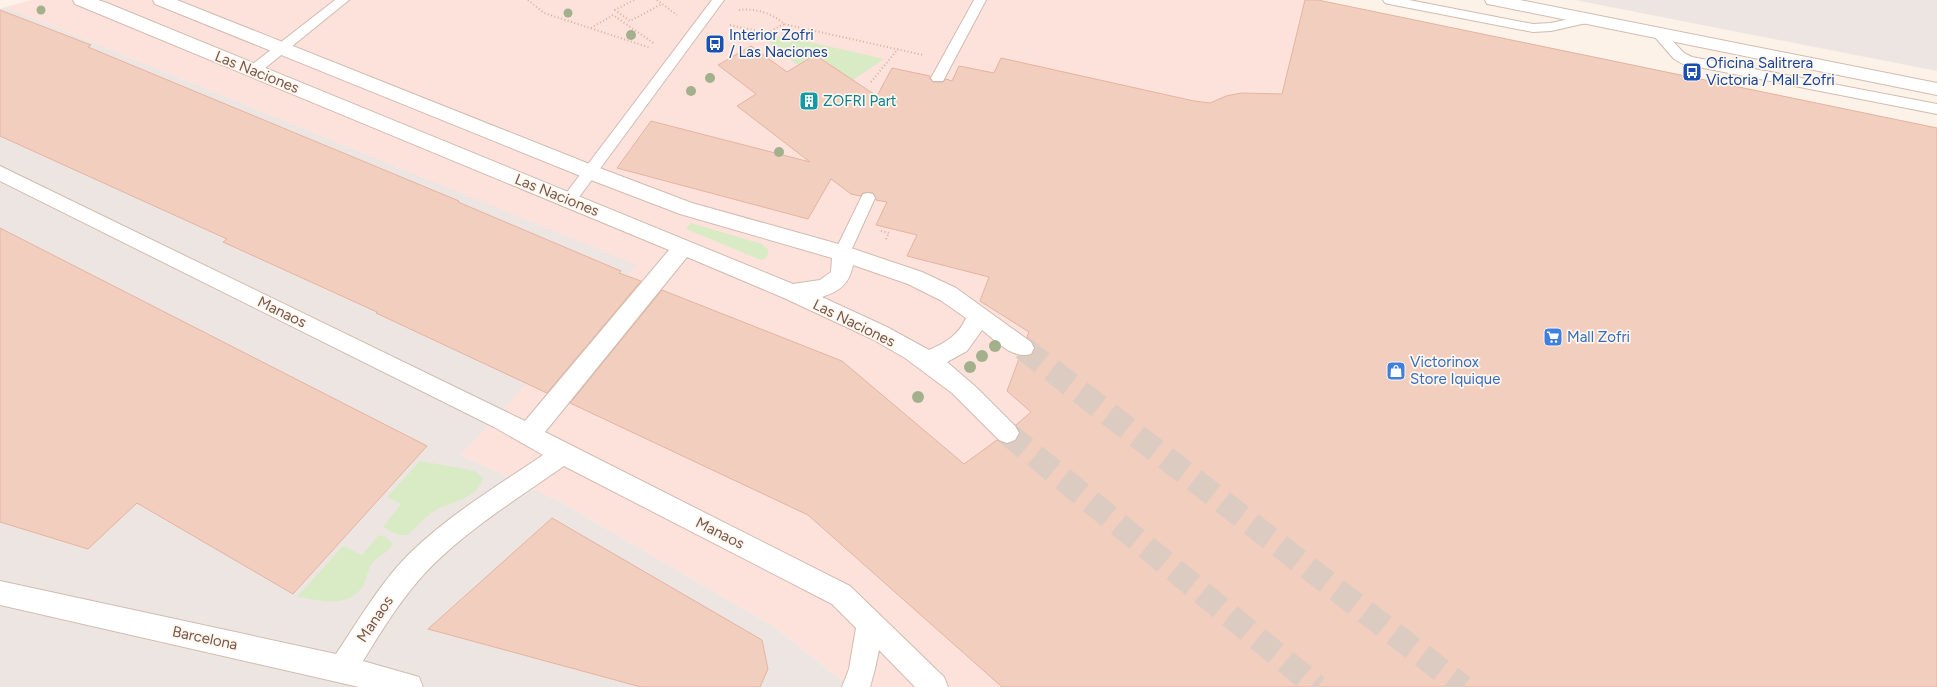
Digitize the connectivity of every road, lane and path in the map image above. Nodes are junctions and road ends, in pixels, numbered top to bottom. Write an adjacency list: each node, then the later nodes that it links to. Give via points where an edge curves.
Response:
1 (81, 0): 24 (street, Las Naciones)
2 (161, 0): 21 (street, Las Naciones)
3 (343, 0): 21 (lane)
4 (528, 0): 17 (path, via 544,13)
5 (634, 0): 11 (path, via 616,10 630,21)
6 (657, 0): 11 (path)
7 (718, 0): 29 (lane)
8 (980, 0): 25 (lane)
9 (1389, 0): 14 (lane, via 1533,28)
10 (1493, 0): 14 (street)
11 (662, 4): 13 (path)
12 (734, 12): 16 (path, via 746,9 776,16)
13 (678, 15)
14 (1587, 19): 18 (street)
15 (725, 24): 16 (path, via 767,33)
16 (784, 24): 22 (path)
17 (591, 28): 19 (path, via 613,15); 20 (path)
18 (1658, 33): 27 (street); 28 (lane, via 1679,56 1688,61)
19 (655, 44)
20 (651, 48)
21 (282, 49): 24 (lane); 29 (street, Las Naciones)
22 (898, 49): 23 (path); 26 (path)
23 (929, 56)
24 (254, 70): 32 (street, Las Naciones)
25 (938, 78)
26 (871, 82)
27 (1937, 89)
28 (1937, 109)
29 (590, 172): 32 (lane); 34 (street, Las Naciones, via 687,209)
30 (0, 173): 40 (street, Manaos)
31 (868, 198): 34 (lane)
32 (569, 200): 33 (street, Las Naciones)
33 (683, 247): 35 (street, Las Naciones); 40 (street)
34 (842, 253): 35 (street, via 844,265 841,276 830,286); 36 (street, Las Naciones, via 914,278 948,294)
35 (792, 292): 38 (street, Las Naciones, via 886,337)
36 (978, 314): 37 (street, Las Naciones); 38 (street, via 973,330 962,344 946,354)
37 (1023, 348)
38 (927, 360): 39 (street, Las Naciones, via 962,387)
39 (1007, 433)
40 (528, 435): 41 (street, Manaos)
41 (563, 454): 43 (street, Manaos, via 841,595); 44 (street, Manaos, via 487,506 418,563 398,586)
42 (0, 593): 44 (street, Barcelona)
43 (870, 624): 46 (street); 47 (street, Manaos)
44 (342, 669): 45 (street, Barcelona)
45 (409, 687)
46 (856, 687)
47 (934, 687)

